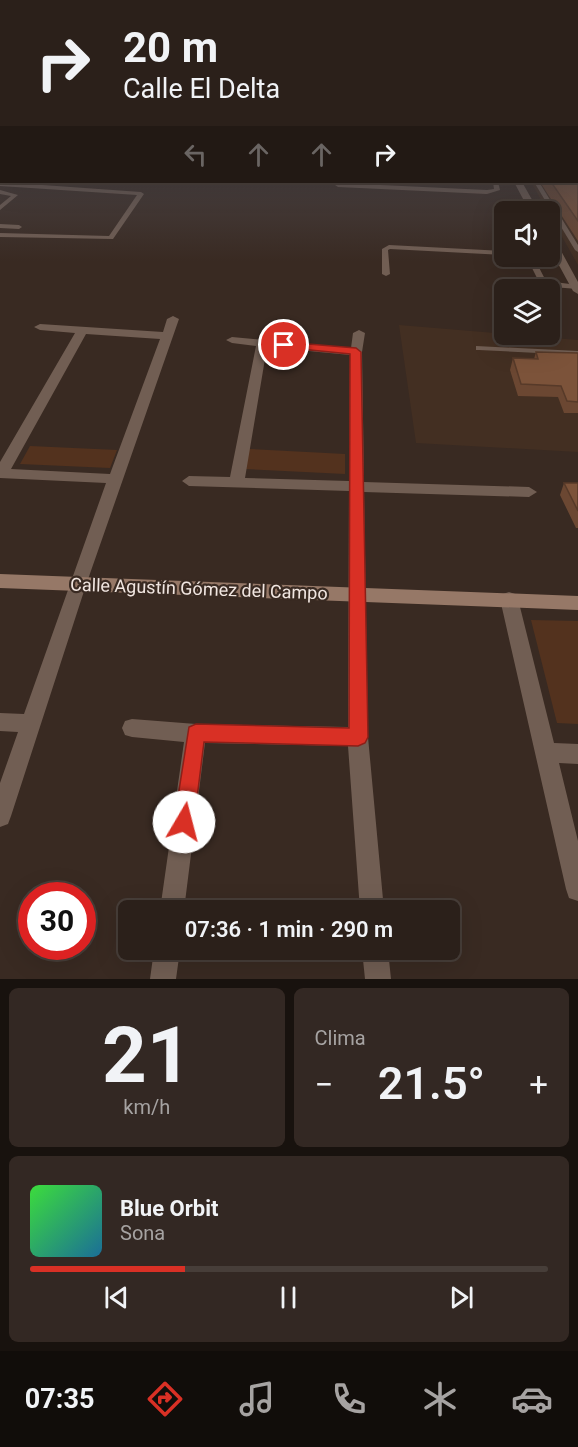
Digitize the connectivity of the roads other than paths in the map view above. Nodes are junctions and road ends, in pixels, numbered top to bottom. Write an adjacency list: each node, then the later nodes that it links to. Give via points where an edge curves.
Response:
1 (496, 183): 5 (lane, via 497,189 487,192)
2 (519, 183): 7 (street)
3 (537, 183): 12 (lane)
4 (0, 184): 11 (lane, via 141,194 111,238)
5 (338, 185)
6 (0, 192): 8 (lane, via 15,195)
7 (528, 201)
8 (0, 208)
9 (0, 226): 10 (lane)
10 (19, 227)
11 (0, 235)
12 (578, 250)
13 (494, 252): 16 (lane, via 389,247)
14 (560, 264): 17 (street)
15 (535, 267): 17 (lane, via 543,282)
16 (386, 274)
17 (577, 289)
18 (173, 319): 22 (street)
19 (40, 327): 20 (street)
20 (82, 330): 22 (street); 28 (street)
21 (359, 333): 26 (street)
22 (167, 336): 29 (street)
23 (232, 340): 24 (street)
24 (262, 343): 26 (street); 31 (street)
25 (479, 348): 27 (lane)
26 (356, 352): 32 (street)
27 (578, 353)
28 (0, 473): 29 (street)
29 (115, 479): 35 (street)
30 (189, 481): 31 (street)
31 (237, 482): 32 (street)
32 (356, 487): 33 (street); 36 (street)
33 (529, 492)
34 (0, 581): 35 (street, Calle Agustín Gómez del Campo)
35 (77, 585): 36 (street, Calle Agustín Gómez del Campo); 40 (street)
36 (358, 595): 37 (street, Calle Agustín Gómez del Campo); 43 (street)
37 (509, 599): 38 (street, Calle Agustín Gómez del Campo); 44 (street)
38 (578, 603)
39 (0, 722): 40 (street)
40 (31, 724): 46 (street)
41 (132, 728): 42 (street)
42 (196, 733): 43 (street); 48 (street)
43 (358, 737): 49 (street)
44 (547, 753): 45 (street); 47 (street)
45 (578, 754)
46 (0, 816)
47 (578, 889)
48 (173, 900)
49 (371, 900)
50 (166, 960): 52 (street)
51 (376, 960): 53 (street)
52 (163, 979)
53 (378, 979)

